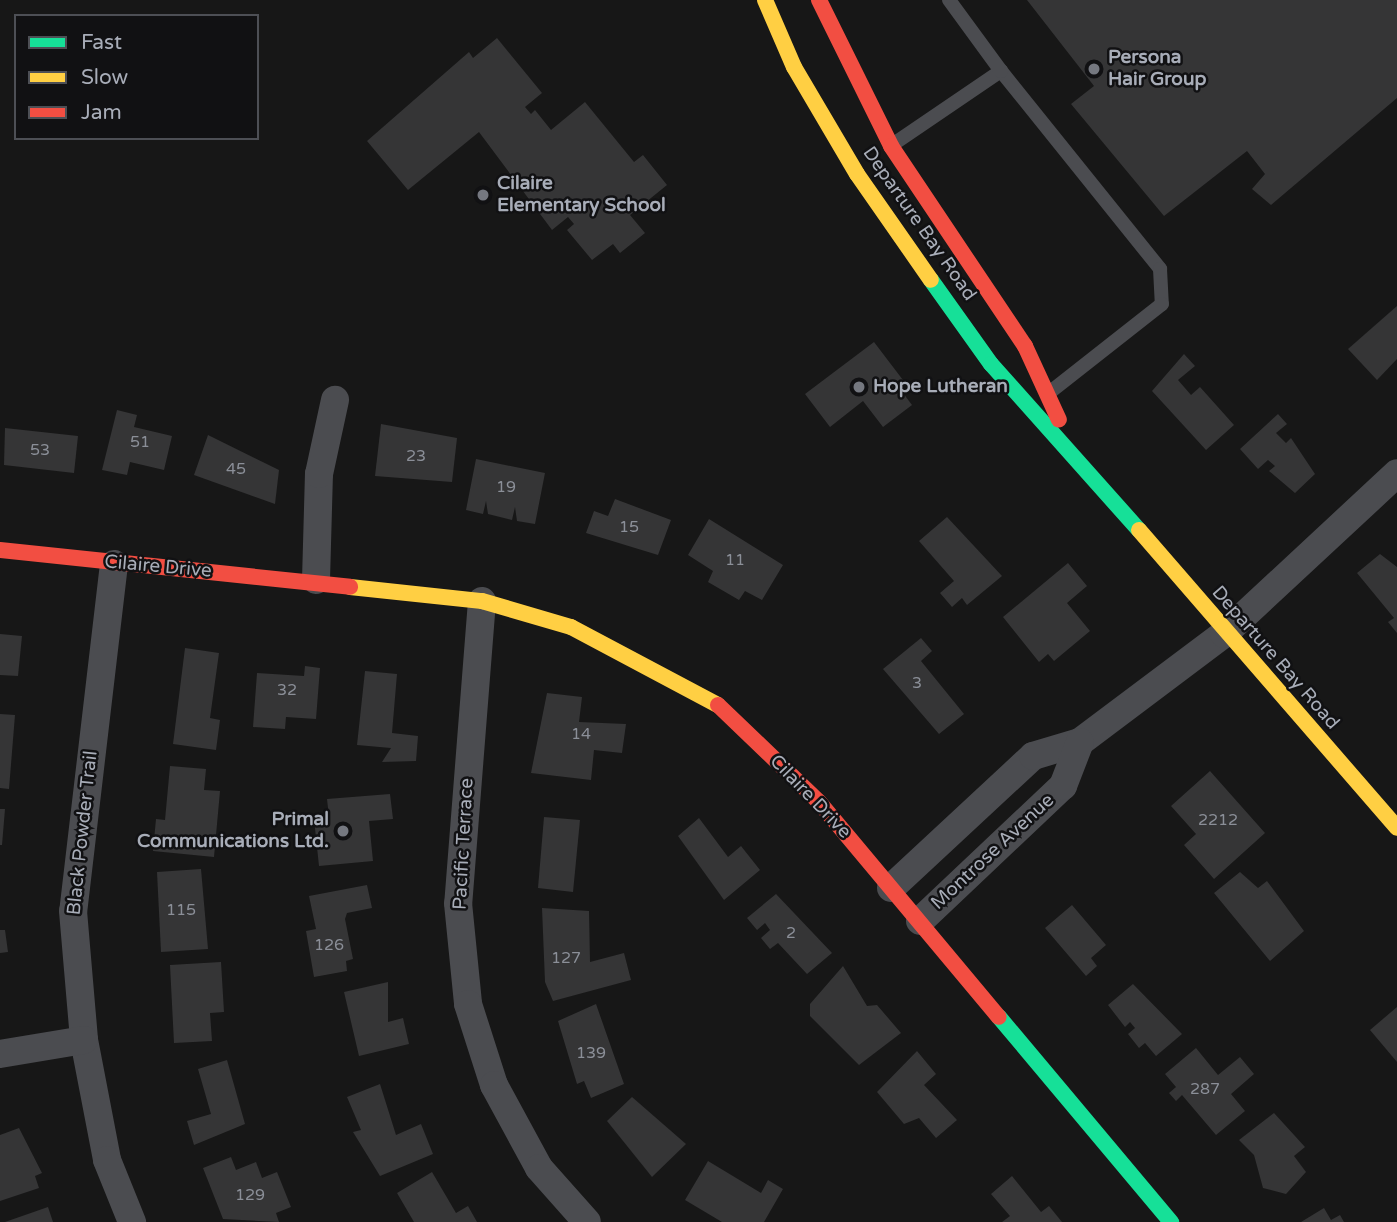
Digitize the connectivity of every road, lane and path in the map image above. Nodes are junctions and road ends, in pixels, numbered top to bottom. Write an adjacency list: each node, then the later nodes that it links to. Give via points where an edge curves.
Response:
1 (765, 0): 8 (main road, Departure Bay Road, via 794,67 857,174 991,364)
2 (820, 0): 5 (main road, Departure Bay Road)
3 (948, 0): 4 (lane)
4 (1001, 71): 5 (lane); 6 (lane, via 1160,269 1162,304)
5 (891, 146): 6 (main road, Departure Bay Road, via 1025,346)
6 (1047, 394): 8 (main road, Departure Bay Road)
7 (335, 400): 12 (street, via 319,474)
8 (1072, 448): 14 (main road, Departure Bay Road)
9 (1397, 473): 14 (street)
10 (0, 550): 11 (main road, Cilaire Drive)
11 (114, 564): 12 (main road, Cilaire Drive); 19 (street, Black Powder Trail, via 73,911)
12 (316, 580): 13 (main road, Cilaire Drive)
13 (482, 601): 17 (main road, Cilaire Drive, via 571,627 720,707 819,802); 22 (street, Pacific Terrace, via 458,904 468,1004 494,1085 526,1144)
14 (1224, 634): 15 (street); 16 (main road, Departure Bay Road)
15 (1080, 742): 17 (street, via 1033,756); 18 (street, Montrose Avenue, via 1063,786)
16 (1397, 828)
17 (891, 888): 18 (main road, Cilaire Drive)
18 (920, 921): 23 (main road, Cilaire Drive)
19 (84, 1040): 20 (street); 21 (street, Black Powder Trail, via 107,1160)
20 (0, 1054)
21 (132, 1222)
22 (587, 1222)
23 (1171, 1222)

